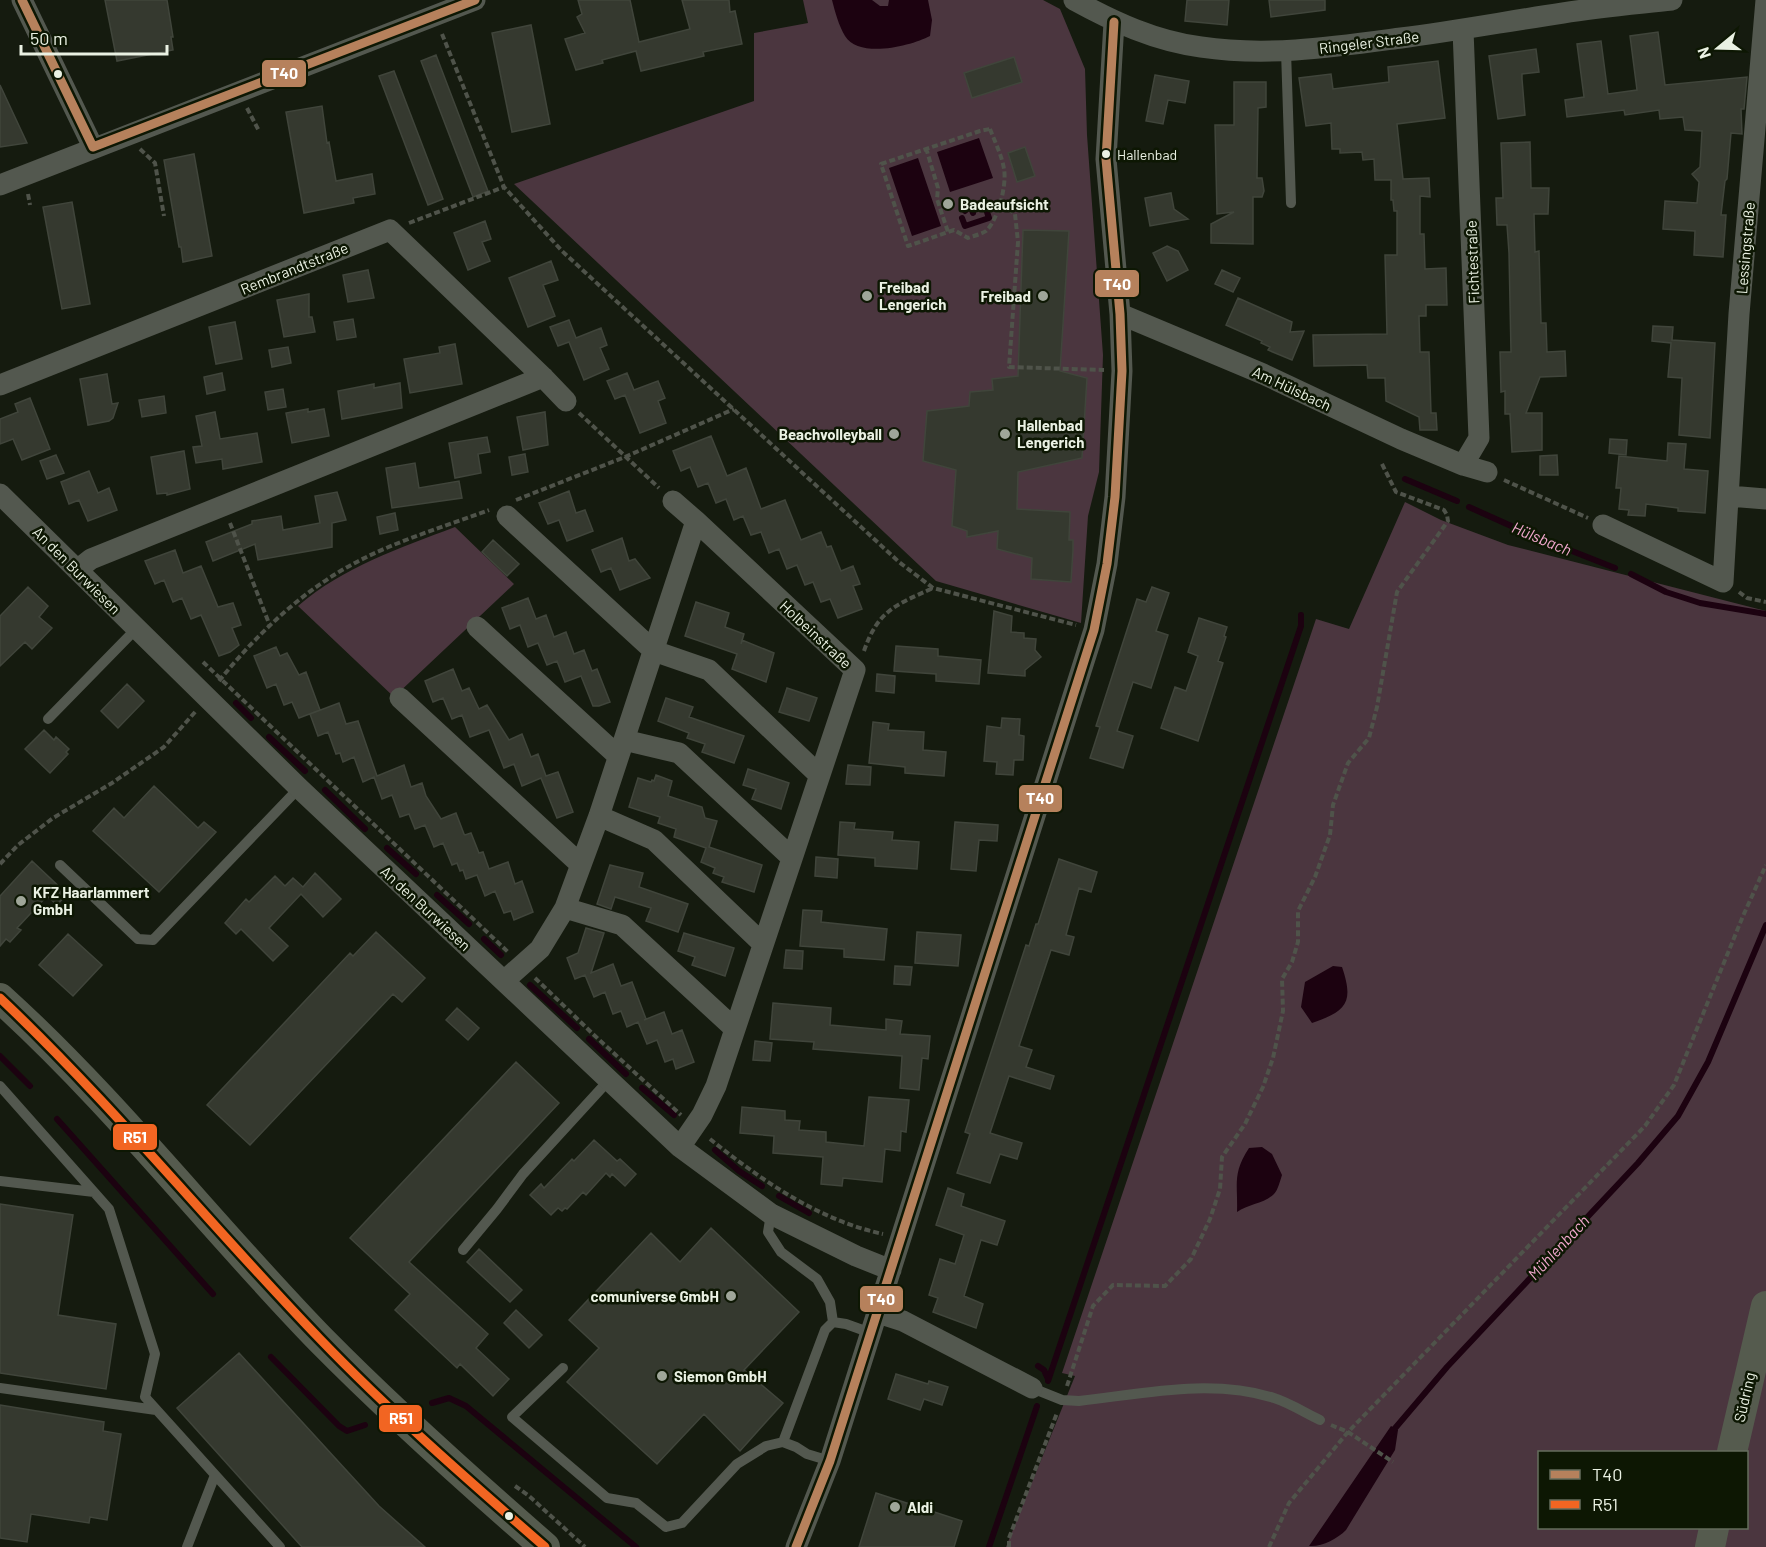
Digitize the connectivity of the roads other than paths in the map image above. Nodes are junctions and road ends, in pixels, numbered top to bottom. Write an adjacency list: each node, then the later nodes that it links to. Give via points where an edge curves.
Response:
1 (22, 0): 11 (street)
2 (475, 0): 11 (street)
3 (1074, 0): 7 (street, Ringeler Straße)
4 (1672, 0): 6 (street, Ringeler Straße)
5 (1766, 0): 10 (street, Lessingstraße)
6 (1566, 6): 8 (street, Ringeler Straße)
7 (1114, 22): 9 (street, Ringeler Straße, via 1199,47); 14 (street, via 1106,159)
8 (1463, 30): 9 (street, Ringeler Straße); 18 (street, Fichtestraße, via 1479,438)
9 (1286, 51): 13 (lane)
10 (1761, 120): 20 (street, Lessingstraße, via 1739,314)
11 (93, 147): 12 (street)
12 (0, 184)
13 (1291, 203)
14 (1120, 314): 18 (street, Am Hülsbach); 52 (street, via 1122,371 1115,497 1094,630)
15 (543, 377): 16 (street, Rembrandtstraße, via 390,230); 17 (street); 27 (street, via 91,559)
16 (0, 385)
17 (566, 401)
18 (1463, 465): 19 (street)
19 (1487, 472)
20 (1728, 496): 22 (street); 26 (street, Lessingstraße, via 1723,582)
21 (2, 499): 27 (street, An den Burwiesen)
22 (1766, 499)
23 (673, 501): 25 (street, Holbeinstraße)
24 (503, 509): 30 (street)
25 (696, 521): 30 (street); 34 (street, Holbeinstraße, via 855,670)
26 (1603, 525)
27 (77, 570): 29 (street, An den Burwiesen)
28 (477, 627): 33 (street)
29 (136, 629): 32 (lane); 35 (street, An den Burwiesen)
30 (654, 651): 33 (street); 34 (street, via 709,670)
31 (400, 698): 39 (street)
32 (48, 719)
33 (621, 748): 36 (street); 37 (street, via 679,753)
34 (819, 775): 37 (street, Holbeinstraße)
35 (298, 788): 38 (lane, via 153,940 138,939); 42 (street, An den Burwiesen)
36 (599, 816): 39 (street); 41 (street, via 654,840)
37 (792, 858): 41 (street, Holbeinstraße)
38 (60, 865)
39 (581, 865): 40 (street)
40 (565, 908): 42 (street, via 540,949); 44 (street, via 622,925)
41 (763, 944): 44 (street, Holbeinstraße)
42 (504, 981): 45 (street, An den Burwiesen)
43 (0, 998): 69 (main road, via 130,1130 320,1338 406,1424)
44 (735, 1029): 47 (street, Holbeinstraße, via 716,1086)
45 (609, 1080): 47 (street, An den Burwiesen); 51 (lane, via 523,1174)
46 (0, 1086): 49 (lane)
47 (680, 1147): 50 (street, An den Burwiesen)
48 (0, 1181): 49 (lane)
49 (94, 1192): 60 (lane, via 109,1209 155,1354 145,1397)
50 (771, 1214): 52 (street, An den Burwiesen); 55 (lane, via 768,1232 781,1252 818,1279 830,1302)
51 (463, 1250)
52 (891, 1270): 54 (street)
53 (1766, 1306): 63 (main road, Südring)
54 (878, 1313): 56 (street); 59 (street, via 903,1321)
55 (833, 1322): 56 (lane); 62 (lane, via 825,1330)
56 (871, 1334): 64 (street)
57 (563, 1368): 62 (lane, via 512,1417 607,1498 636,1503 666,1527 682,1523 737,1464 766,1446)
58 (0, 1388): 60 (lane)
59 (1032, 1388): 61 (lane, via 1062,1400 1078,1401 1203,1388 1236,1390 1275,1398)
60 (156, 1410): 65 (lane)
61 (1320, 1420)
62 (783, 1442): 64 (lane)
63 (1732, 1451)
64 (830, 1461): 70 (street)
65 (216, 1475): 67 (lane); 68 (lane)
66 (1714, 1529): 71 (main road)
67 (187, 1547)
68 (280, 1547)
69 (545, 1547)
70 (796, 1547)
71 (1710, 1547)

